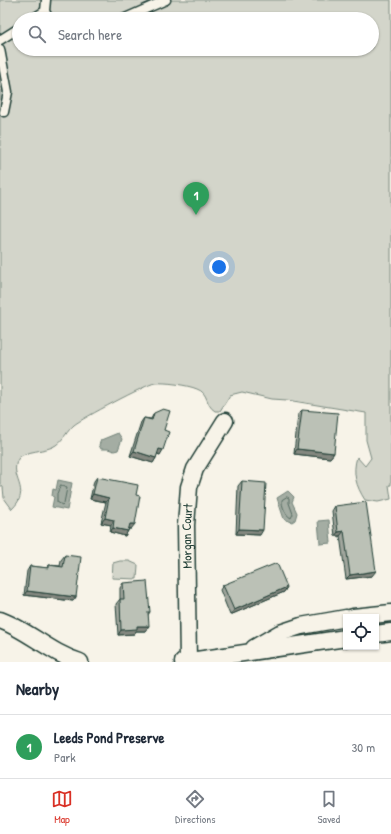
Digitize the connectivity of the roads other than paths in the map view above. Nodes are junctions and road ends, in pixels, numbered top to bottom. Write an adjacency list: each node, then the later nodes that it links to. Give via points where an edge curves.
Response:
1 (46, 0): 3 (lane)
2 (166, 0): 4 (lane)
3 (45, 11)
4 (139, 12)
5 (12, 32): 6 (lane)
6 (0, 40)
7 (0, 49): 8 (lane, via 8,92)
8 (4, 112)
9 (225, 421): 21 (street, Morgan Court, via 195,469 189,487 186,525)
10 (391, 613): 11 (street)
11 (379, 614)
12 (343, 618): 14 (street)
13 (0, 620): 20 (street)
14 (322, 622): 18 (street); 19 (street, via 280,633)
15 (391, 632): 16 (street)
16 (379, 634)
17 (343, 638): 18 (street)
18 (324, 641): 19 (street)
19 (246, 653): 21 (street)
20 (80, 662)
21 (185, 662)

